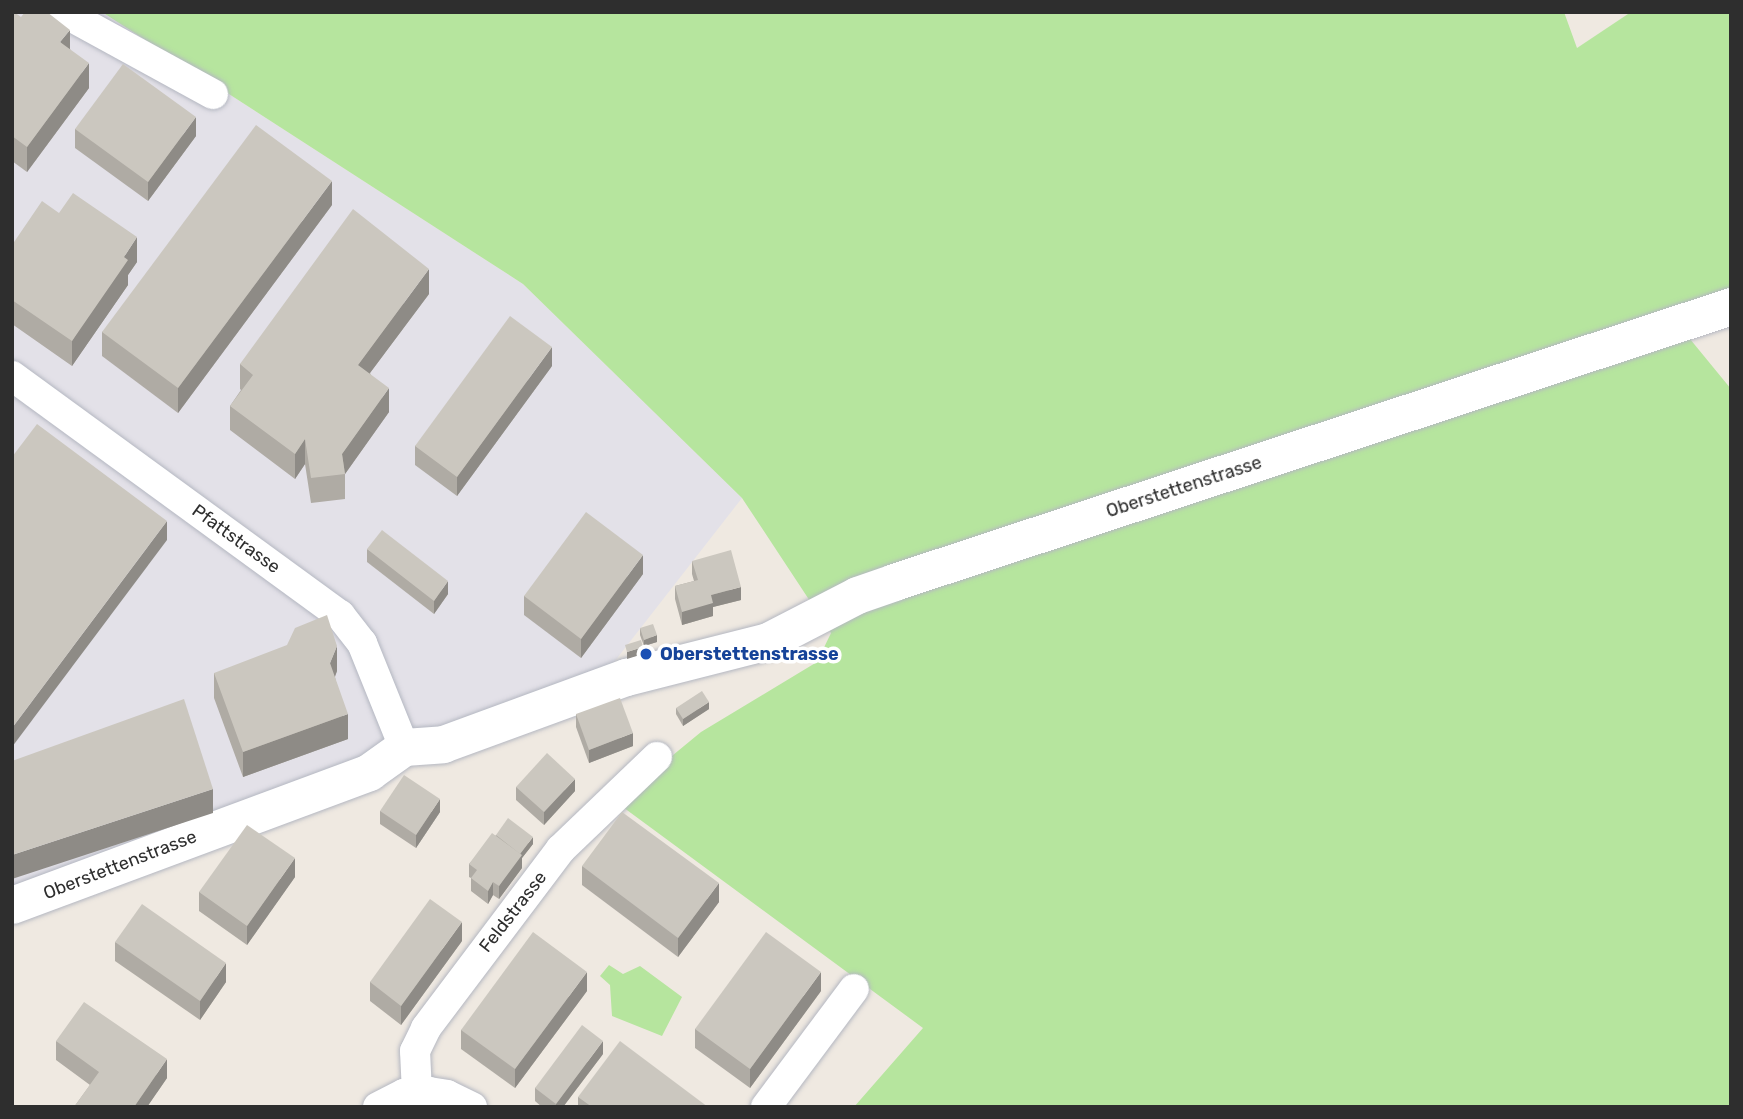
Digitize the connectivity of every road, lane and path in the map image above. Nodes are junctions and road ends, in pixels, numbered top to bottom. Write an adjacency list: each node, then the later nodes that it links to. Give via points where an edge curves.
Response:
1 (63, 12): 2 (street)
2 (213, 94)
3 (1731, 306): 5 (street, Oberstettenstrasse, via 882,586 747,648 626,677 443,744)
4 (12, 376): 5 (street, Pfattstrasse, via 340,615 362,643)
5 (404, 747): 7 (street, Oberstettenstrasse, via 369,772)
6 (657, 757): 9 (street, Feldstrasse, via 561,849 426,1028 415,1051)
7 (12, 905)
8 (855, 989): 12 (street)
9 (417, 1093): 10 (street); 11 (street, via 447,1095)
10 (378, 1107)
11 (471, 1107)
12 (766, 1107)

